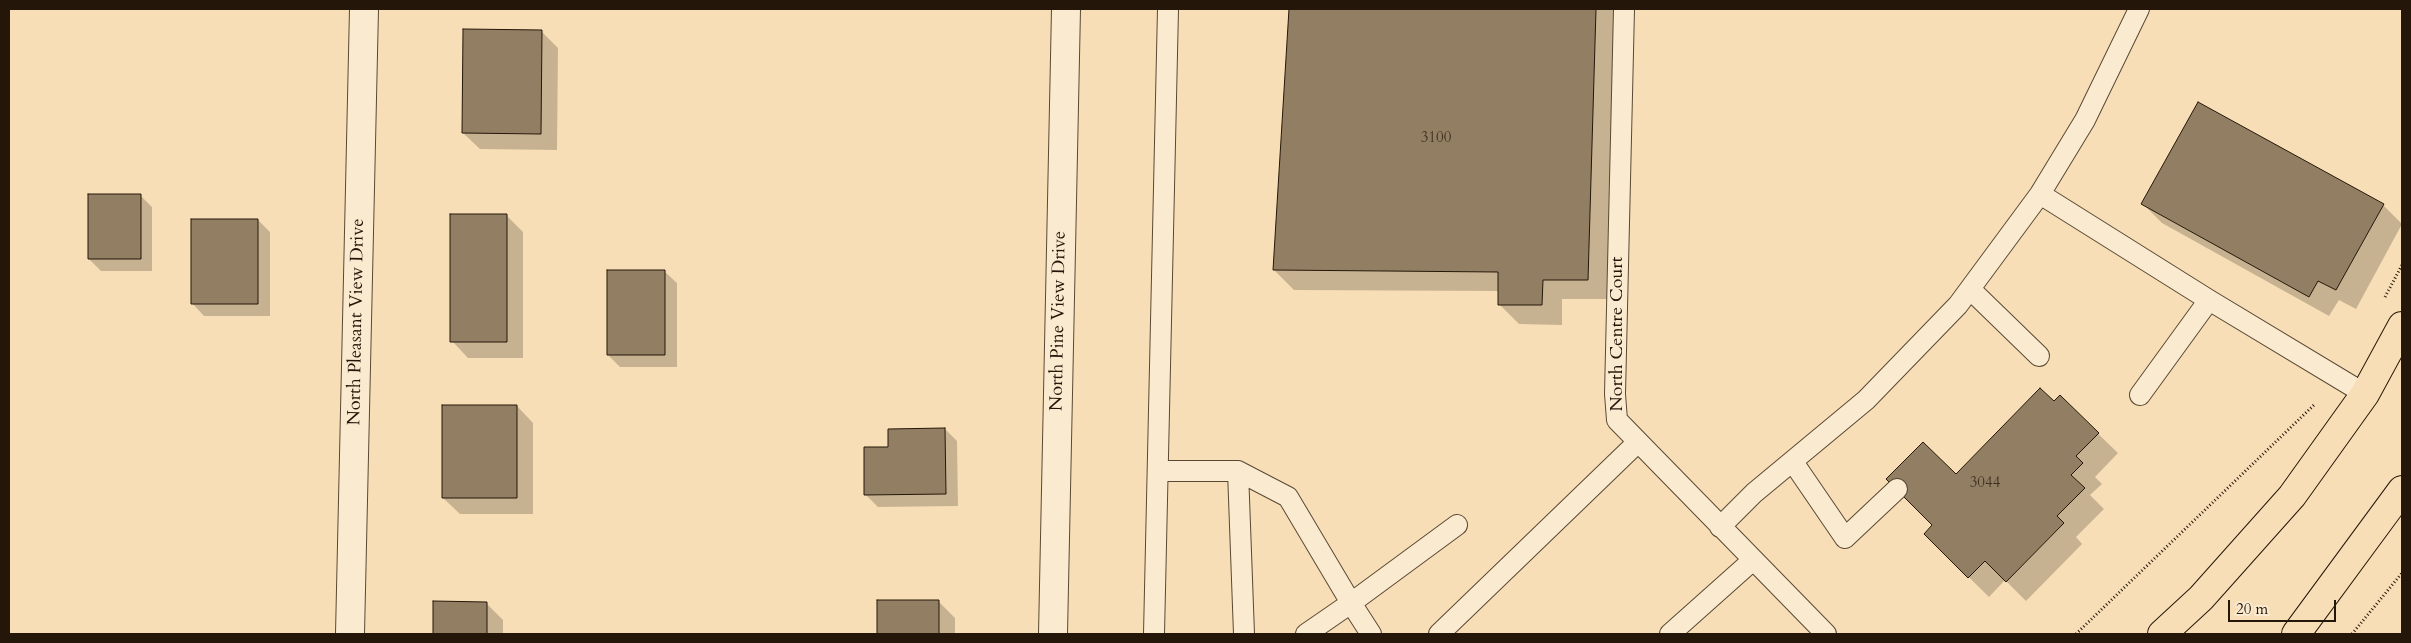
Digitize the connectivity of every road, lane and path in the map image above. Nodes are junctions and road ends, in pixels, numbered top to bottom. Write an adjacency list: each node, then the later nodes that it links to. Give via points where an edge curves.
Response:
1 (364, 9): 27 (street, North Pleasant View Drive)
2 (1066, 9): 28 (street, North Pine View Drive)
3 (1168, 9): 18 (lane)
4 (1624, 9): 16 (lane, North Centre Court, via 1615,394 1617,420)
5 (2139, 9): 6 (lane, via 2085,120)
6 (2040, 194): 8 (lane); 10 (lane)
7 (2402, 265): 9 (path)
8 (1970, 288): 12 (lane); 17 (lane, via 1958,305 1866,400)
9 (2385, 298)
10 (2209, 300): 13 (lane); 14 (lane)
11 (2402, 326): 13 (main road)
12 (2040, 356)
13 (2366, 394): 37 (main road, via 2292,496 2201,598)
14 (2140, 395)
15 (2317, 403): 36 (path)
16 (1638, 442): 23 (lane, North Centre Court); 33 (lane)
17 (1793, 462): 20 (lane, via 1845,538); 23 (lane, via 1754,493)
18 (1158, 471): 19 (lane); 29 (lane)
19 (1238, 471): 26 (lane, via 1288,497); 30 (lane)
20 (1897, 489)
21 (2402, 490): 38 (main road)
22 (1457, 525): 26 (lane)
23 (1720, 527): 24 (lane, North Centre Court)
24 (1753, 560): 34 (lane); 35 (lane, North Centre Court)
25 (2402, 573): 39 (path)
26 (1351, 603): 31 (lane); 32 (lane)
27 (350, 634)
28 (1053, 634)
29 (1154, 634)
30 (1244, 634)
31 (1306, 634)
32 (1371, 634)
33 (1439, 634)
34 (1670, 634)
35 (1826, 634)
36 (2076, 634)
37 (2162, 634)
38 (2296, 634)
39 (2352, 634)

